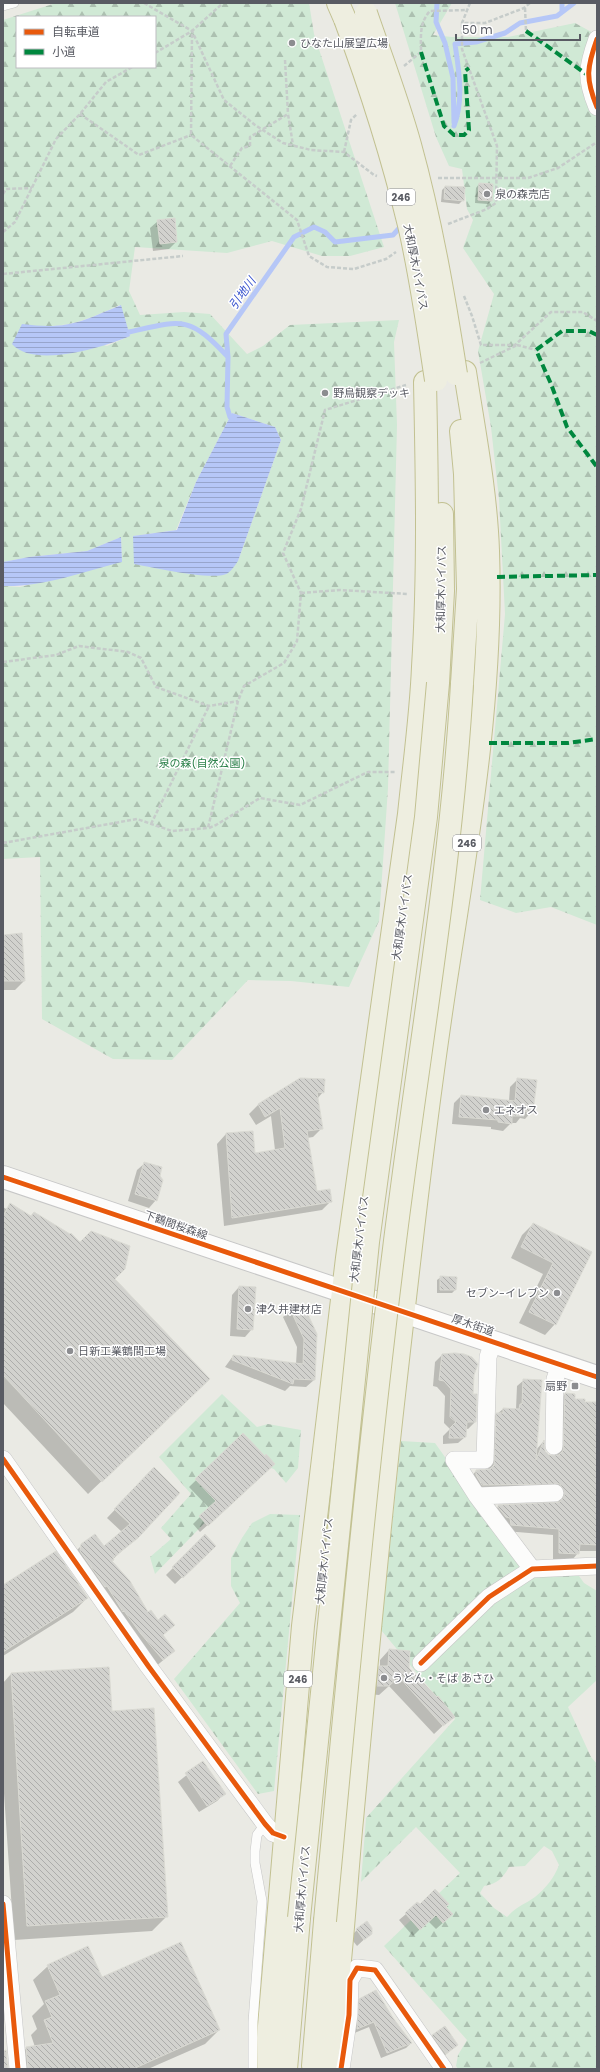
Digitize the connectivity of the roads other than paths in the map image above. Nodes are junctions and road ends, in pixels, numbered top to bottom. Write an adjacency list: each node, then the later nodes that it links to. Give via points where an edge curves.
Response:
1 (14, 3): 2 (lane)
2 (3, 6)
3 (364, 8): 7 (highway, 大和厚木バイパス / 246, bridge, via 410,145 442,278)
4 (342, 11): 7 (highway, 大和厚木バイパス / 246, bridge, via 391,161)
5 (597, 39): 6 (street, via 588,63 590,90)
6 (597, 107)
7 (444, 376): 9 (highway, 246, via 426,591 423,668 409,814); 10 (highway, 246, via 480,469 488,549 487,636 470,823 414,1210); 27 (highway, 大和厚木バイパス / 246, bridge, via 441,476 443,591 426,817 368,1242 298,1918); 28 (highway, 大和厚木バイパス / 246, bridge, via 465,474 468,589 462,684 451,820 394,1250 366,1497)
8 (3, 1177): 9 (street, 下鶴間桜森線)
9 (343, 1291): 10 (street, 厚木街道); 22 (highway, 246, via 303,1626)
10 (403, 1312): 11 (street, 厚木街道); 29 (highway, 246, via 382,1499 331,2042)
11 (493, 1342): 12 (street, 厚木街道); 17 (street, via 488,1357 485,1460 454,1460)
12 (560, 1365): 13 (street, 厚木街道); 14 (street, via 555,1379)
13 (597, 1377)
14 (554, 1446)
15 (3, 1459): 21 (street, via 149,1667)
16 (555, 1493): 17 (street)
17 (477, 1496): 19 (street)
18 (597, 1566): 19 (street)
19 (532, 1569): 20 (street, via 489,1597)
20 (421, 1663)
21 (265, 1824): 22 (street, via 273,1833); 25 (lane, via 257,1835 255,1851 262,1901 253,2022)
22 (284, 1837): 26 (highway, 246, via 268,2038)
23 (3, 1904): 24 (street)
24 (18, 2069)
25 (253, 2069)
26 (269, 2069)
27 (286, 2069)
28 (313, 2069)
29 (326, 2069)
30 (342, 2069): 31 (street, via 349,2015 350,1980 357,1968 375,1970)
31 (444, 2069)

